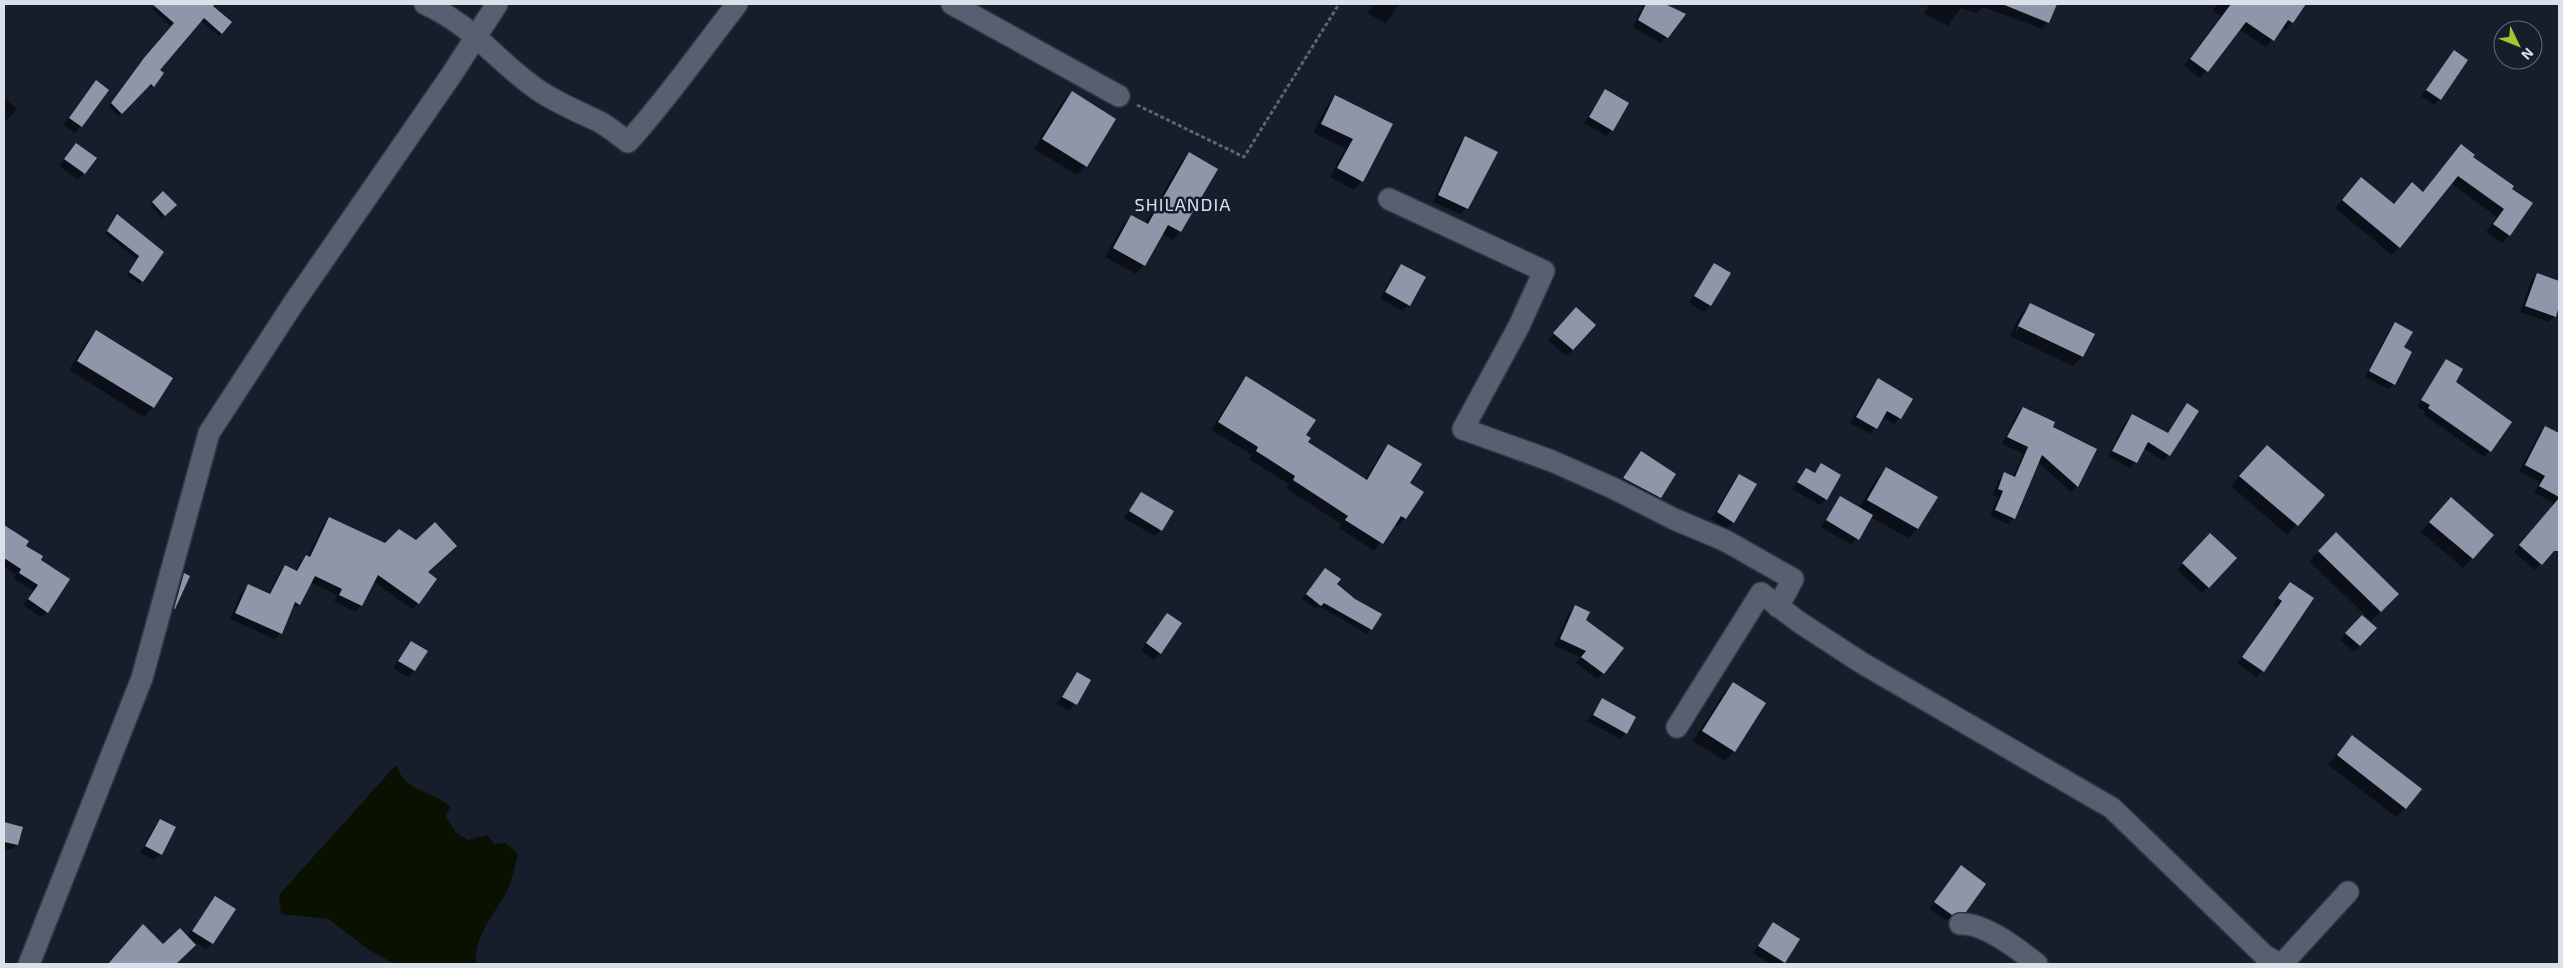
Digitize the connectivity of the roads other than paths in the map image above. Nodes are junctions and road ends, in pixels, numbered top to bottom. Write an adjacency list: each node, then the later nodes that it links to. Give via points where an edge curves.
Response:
1 (425, 4): 5 (street, via 445,13)
2 (497, 4): 5 (street)
3 (738, 4): 5 (street, via 660,107 628,142 600,122 539,90)
4 (952, 4): 6 (street)
5 (477, 35): 13 (street, via 209,432 142,678)
6 (1119, 96)
7 (1389, 199): 8 (street, via 1544,271 1519,326 1463,429 1552,461 1726,541 1793,579)
8 (1778, 607): 9 (street, via 1761,593); 12 (street, via 1862,663 2112,808)
9 (1677, 727)
10 (2348, 892): 12 (street)
11 (1960, 924): 14 (street, via 1981,929 2007,942)
12 (2270, 962)
13 (29, 964)
14 (2037, 964)

